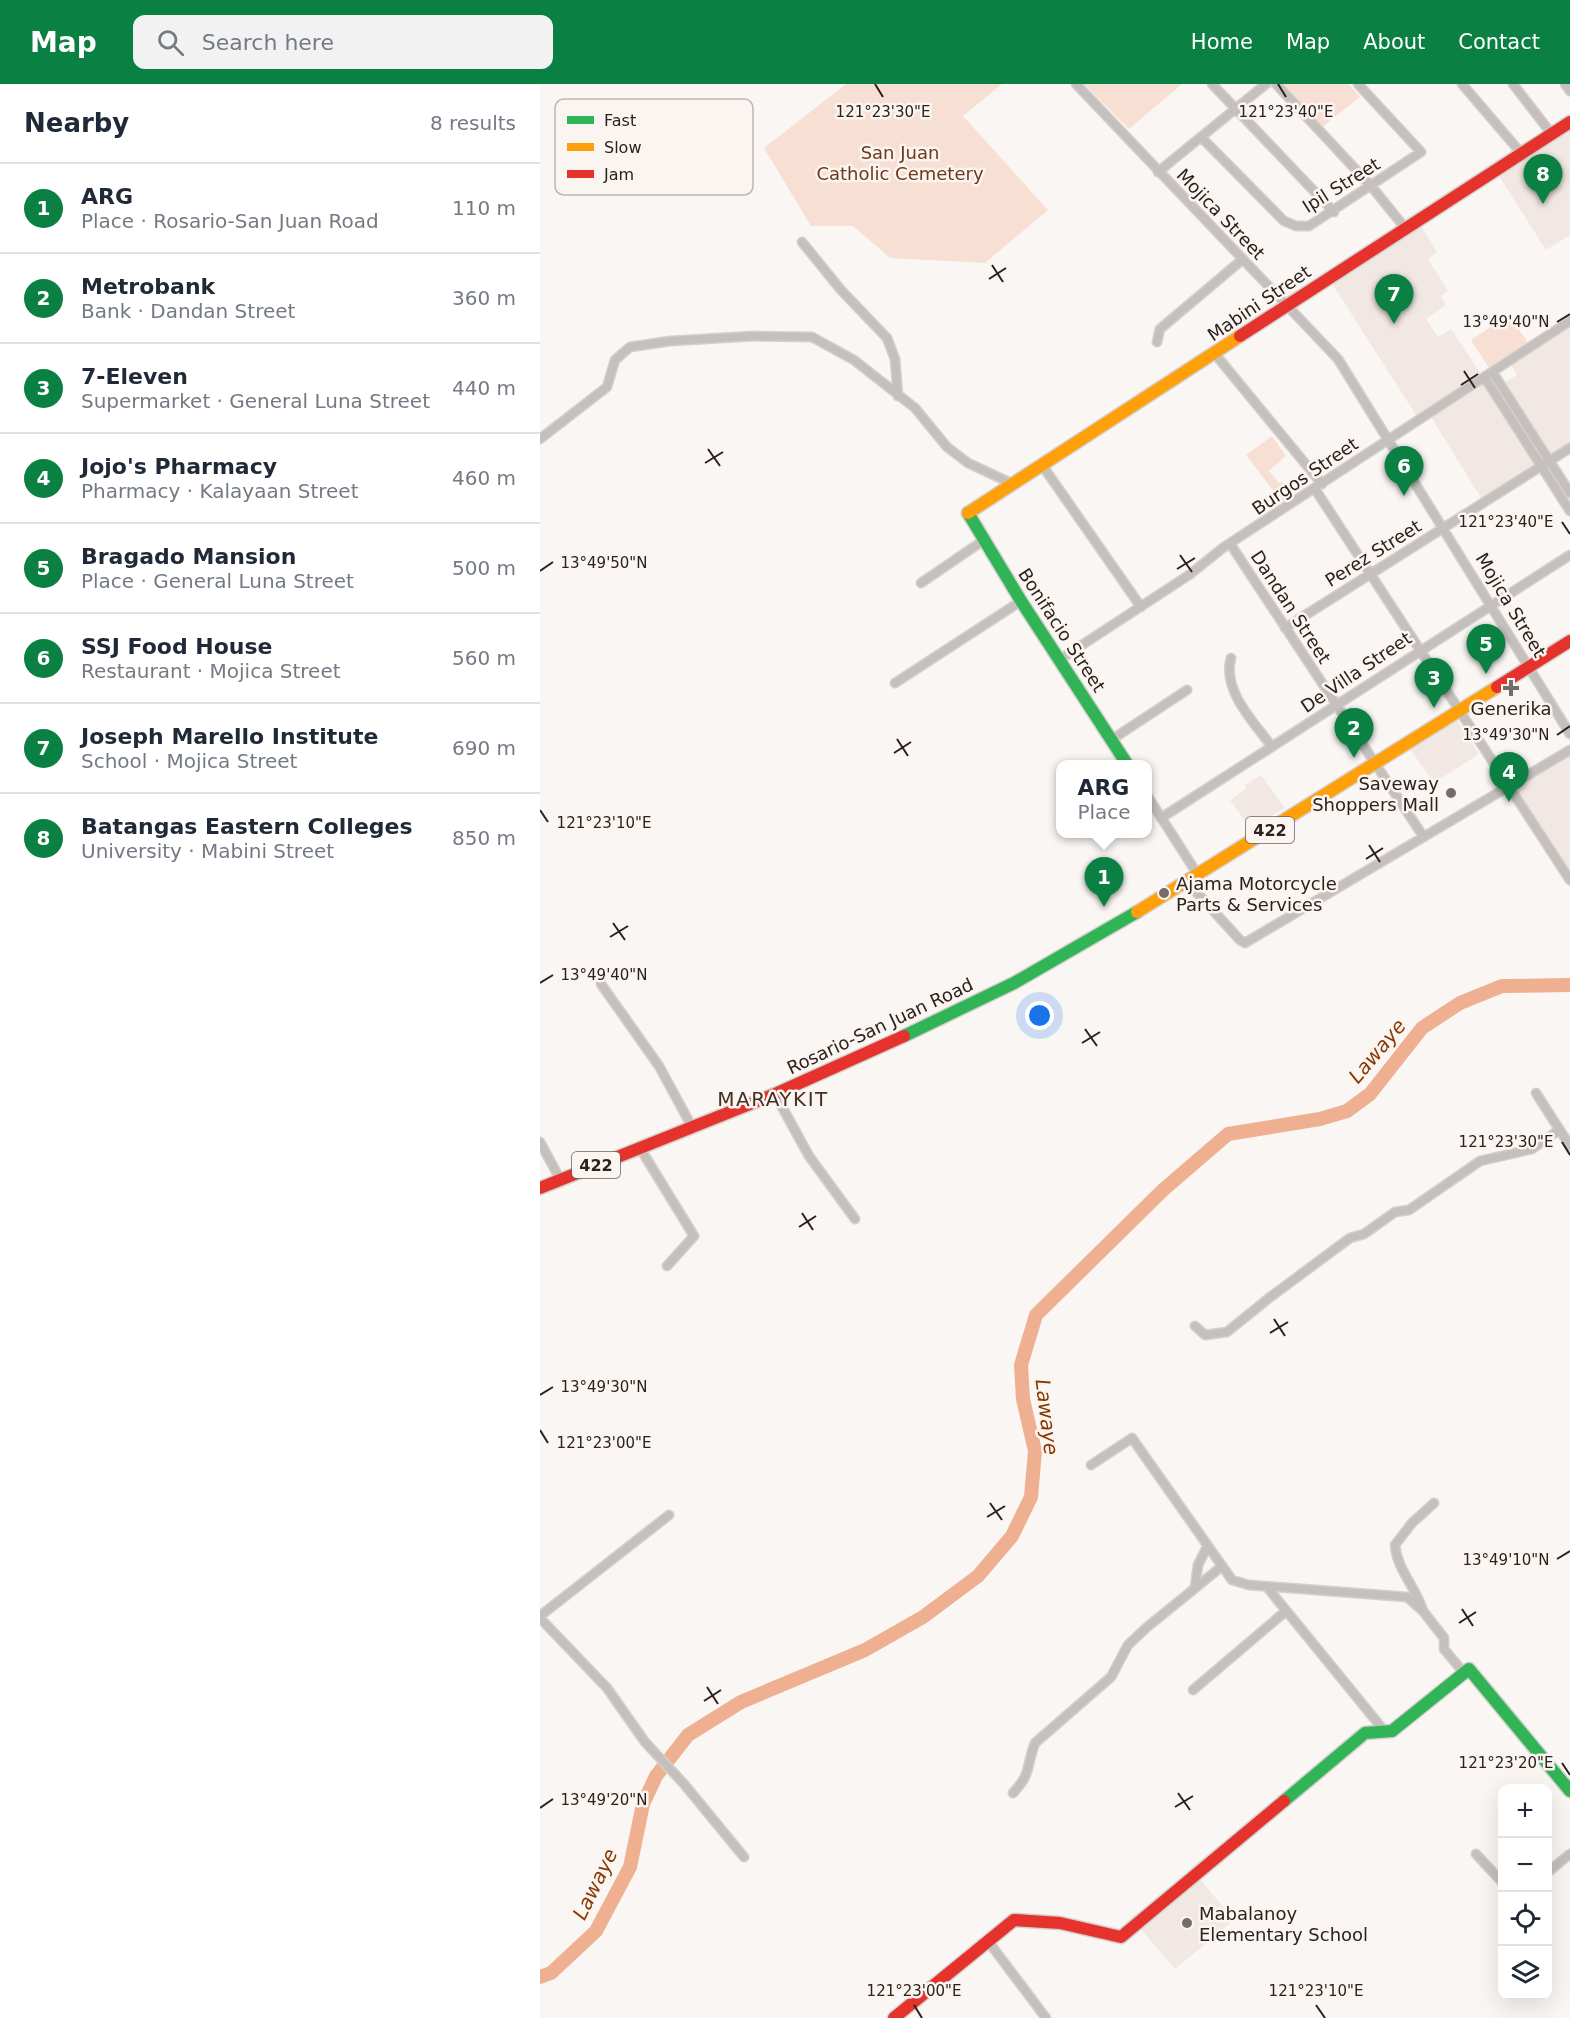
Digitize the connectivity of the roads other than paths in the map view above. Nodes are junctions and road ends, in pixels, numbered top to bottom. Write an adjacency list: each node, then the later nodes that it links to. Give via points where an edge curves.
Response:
1 (1076, 84): 15 (street, Mojica Street)
2 (1212, 84): 10 (street)
3 (1266, 84): 10 (street)
4 (1276, 84): 16 (street)
5 (1358, 84): 16 (street, Ipil Street, via 1421,152)
6 (1462, 84): 14 (street)
7 (1513, 84): 12 (street)
8 (1565, 84): 9 (street)
9 (1570, 91)
10 (1235, 109): 13 (street); 17 (street)
11 (1570, 122): 12 (street, Mabini Street)
12 (1551, 133): 14 (street, Mabini Street)
13 (1201, 137): 15 (street); 17 (street, Ipil Street, via 1284,221 1309,226)
14 (1521, 153): 18 (street, Mabini Street)
15 (1158, 172): 20 (street, Mojica Street)
16 (1372, 187): 17 (street, Ipil Street); 18 (street)
17 (1334, 212)
18 (1405, 228): 21 (street, Mabini Street)
19 (802, 242): 27 (street, via 887,338 895,359)
20 (1243, 259): 21 (street, Mojica Street); 23 (street, via 1160,329)
21 (1287, 305): 24 (street, Mabini Street); 31 (street, Mojica Street, via 1338,359)
22 (1570, 321): 25 (street, Burgos Street)
23 (1157, 342)
24 (1215, 354): 34 (street, Mabini Street); 37 (street)
25 (1493, 373): 26 (street, Burgos Street); 28 (street)
26 (1485, 378): 29 (street); 31 (street, Burgos Street)
27 (898, 396): 30 (street, via 854,360 812,337 670,341 630,347 615,360 606,387); 36 (street, via 915,408 947,447 968,463)
28 (1522, 417): 29 (street); 33 (street)
29 (1513, 423): 35 (street)
30 (540, 439)
31 (1389, 440): 37 (street, Burgos Street); 41 (street, Mojica Street)
32 (1570, 448): 33 (street, Perez Street)
33 (1550, 461): 35 (street, Perez Street); 38 (street)
34 (1042, 465): 36 (street, Mabini Street); 49 (street)
35 (1541, 466): 39 (street); 41 (street, Perez Street)
36 (1013, 484): 40 (street, Mabini Street)
37 (1318, 487): 43 (street, Burgos Street); 45 (street)
38 (1570, 493)
39 (1570, 511)
40 (968, 513): 42 (street, Bonifacio Street)
41 (1444, 528): 45 (street, Perez Street); 48 (street, Mojica Street)
42 (984, 540): 46 (street); 47 (street, Bonifacio Street)
43 (1231, 545): 49 (street, Burgos Street); 50 (street, Dandan Street)
44 (1570, 555): 48 (street, De Villa Street)
45 (1370, 574): 50 (street, Perez Street); 52 (street)
46 (921, 583)
47 (1021, 601): 54 (street, Bonifacio Street); 56 (street)
48 (1491, 604): 52 (street, De Villa Street); 55 (street, Mojica Street)
49 (1140, 607): 54 (street, Burgos Street)
50 (1285, 628): 58 (street, Dandan Street)
51 (1570, 642): 55 (street, 422)
52 (1420, 649): 58 (street, De Villa Street); 59 (street)
53 (1231, 658): 62 (street, via 1228,670 1236,697)
54 (1059, 660): 61 (street, Bonifacio Street)
55 (1530, 667): 59 (street, 422); 60 (street, Mojica Street)
56 (895, 683)
57 (1187, 690): 61 (street)
58 (1336, 706): 62 (street, De Villa Street); 65 (street, Dandan Street)
59 (1459, 711): 65 (street, 422); 66 (street)
60 (1570, 734)
61 (1111, 740): 64 (street, Bonifacio Street)
62 (1272, 747): 68 (street, De Villa Street)
63 (1570, 750): 66 (street)
64 (1124, 760)
65 (1376, 764): 69 (street, Dandan Street); 70 (street, 422)
66 (1509, 786): 69 (street); 71 (street)
67 (1152, 803): 68 (street)
68 (1161, 818): 70 (street)
69 (1424, 836): 72 (street, via 1245,943)
70 (1198, 875): 72 (street, 422)
71 (1570, 880)
72 (1187, 882): 75 (street, Rosario-San Juan Road / 422, via 985,998)
73 (602, 984): 76 (street, via 659,1066)
74 (1536, 1093): 77 (street)
75 (775, 1094): 76 (street, Rosario-San Juan Road / 422); 83 (street, via 809,1156)
76 (692, 1127): 80 (street, Rosario-San Juan Road / 422)
77 (1559, 1130): 79 (street); 85 (street, via 1532,1149 1480,1161 1409,1210 1395,1212 1364,1234 1350,1238 1227,1332 1205,1335)
78 (540, 1142): 81 (street)
79 (1570, 1146)
80 (640, 1148): 81 (street, Rosario-San Juan Road / 422); 84 (street, via 694,1236)
81 (560, 1179): 82 (street, Rosario-San Juan Road / 422)
82 (540, 1188)
83 (855, 1219)
84 (667, 1266)
85 (1195, 1326)
86 (1091, 1465): 89 (street, via 1132,1438)
87 (1434, 1503): 94 (street, via 1395,1545 1396,1562 1416,1592)
88 (669, 1515): 95 (street)
89 (1207, 1547): 90 (street); 91 (street, via 1198,1566)
90 (1221, 1567): 91 (street); 92 (street, via 1232,1580)
91 (1195, 1587): 100 (street, via 1128,1645 1111,1677 1035,1743 1027,1779)
92 (1267, 1587): 93 (street); 94 (street, via 1407,1597)
93 (1287, 1611): 97 (street); 98 (street)
94 (1423, 1611): 96 (street, via 1444,1638 1444,1649)
95 (540, 1617): 103 (street, via 607,1688 645,1742)
96 (1464, 1673): 98 (street, via 1411,1718); 99 (street, via 1469,1670 1479,1679)
97 (1193, 1690)
98 (1386, 1733): 106 (street, via 1365,1733 1121,1937 1065,1924 1014,1920)
99 (1570, 1791)
100 (1013, 1793)
101 (1476, 1854): 105 (street)
102 (1570, 1854): 104 (street)
103 (744, 1857)
104 (1552, 1869)
105 (1498, 1878)
106 (988, 1941): 107 (street); 108 (street)
107 (894, 2018)
108 (1047, 2018)

